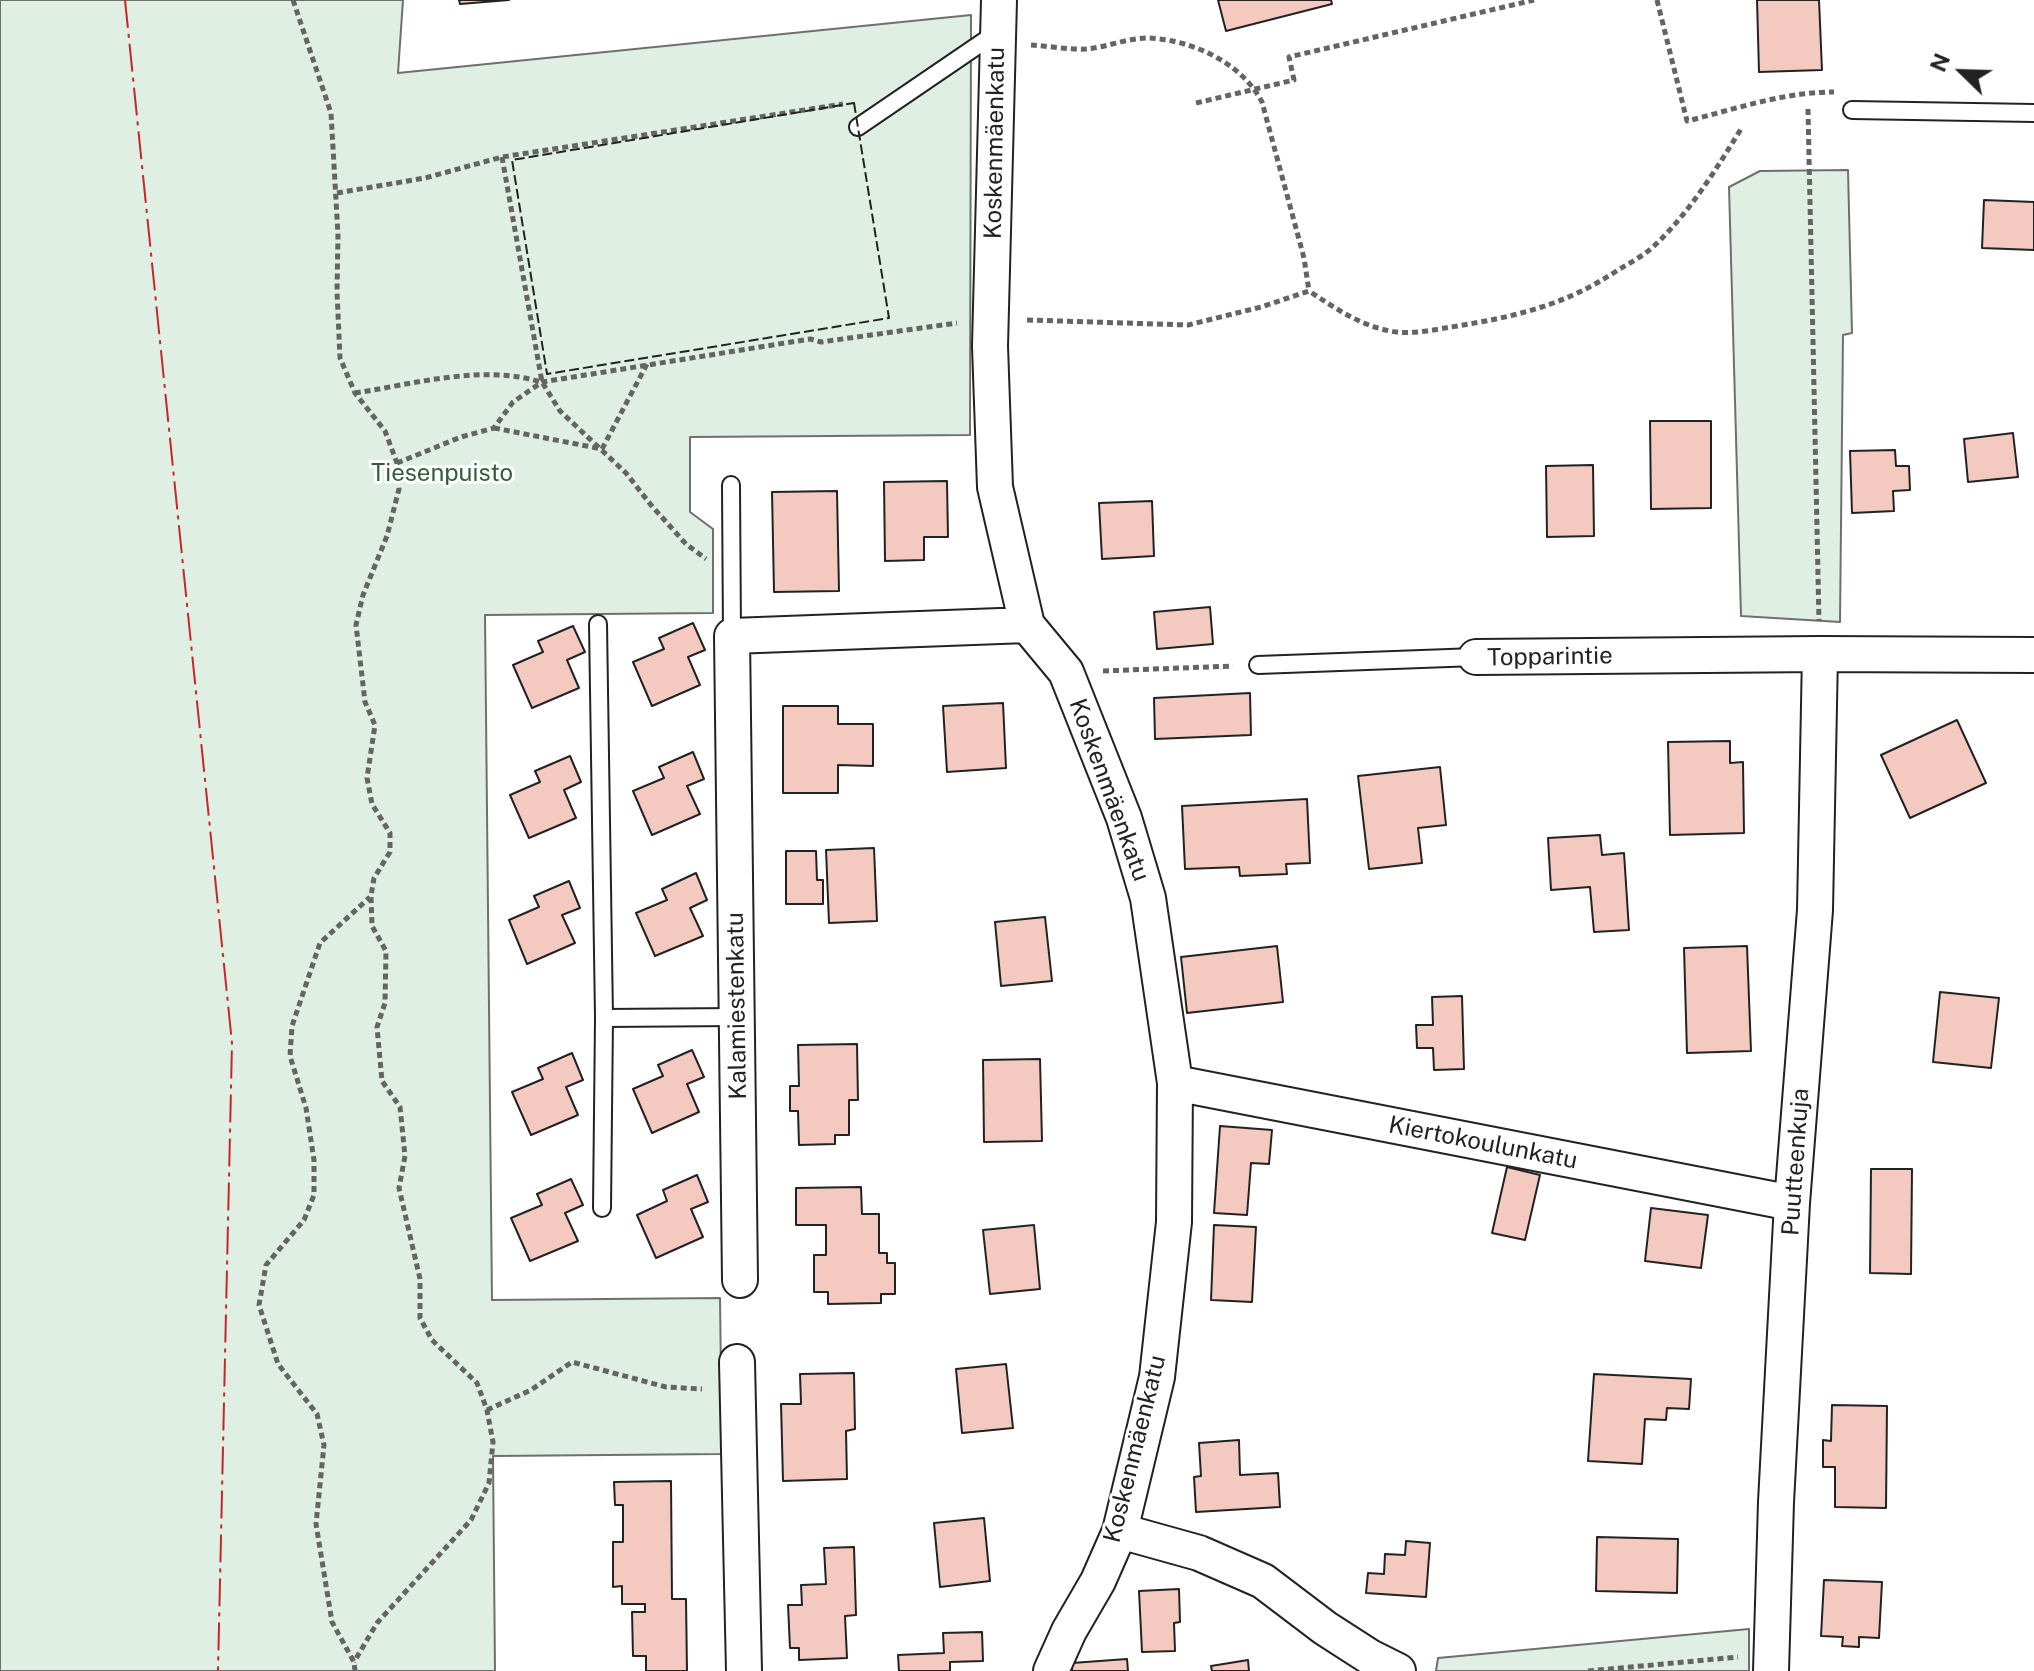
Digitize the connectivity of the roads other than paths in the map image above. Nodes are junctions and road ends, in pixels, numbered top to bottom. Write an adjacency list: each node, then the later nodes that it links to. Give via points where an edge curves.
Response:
1 (998, 25): 4 (lane); 7 (street, Koskenmäenkatu, via 991,318 995,487)
2 (1852, 110): 3 (lane)
3 (2034, 113)
4 (858, 127)
5 (731, 485): 8 (lane)
6 (598, 624): 14 (lane)
7 (1027, 625): 8 (street); 15 (street, Koskenmäenkatu, via 1066,672 1124,818 1148,898)
8 (732, 636): 13 (street, Kalamiestenkatu)
9 (1820, 654): 10 (street, Topparintie); 11 (street, Topparintie); 16 (street, Puutteenkuja, via 1815,910)
10 (2034, 655)
11 (1476, 657): 12 (lane, Topparintie)
12 (1258, 665)
13 (737, 1017): 14 (lane); 18 (street, Kalamiestenkatu)
14 (604, 1018): 17 (lane)
15 (1175, 1083): 16 (street, Kiertokoulunkatu); 20 (street, Koskenmäenkatu, via 1174,1222 1157,1377)
16 (1792, 1203): 21 (street, Puutteenkuja)
17 (602, 1208)
18 (740, 1280)
19 (737, 1377): 22 (street)
20 (1120, 1531): 23 (street, Koskenmäenkatu); 24 (street, via 1199,1553 1263,1581 1325,1628)
21 (1771, 1663)
22 (744, 1671)
23 (1051, 1671)
24 (1398, 1671)

